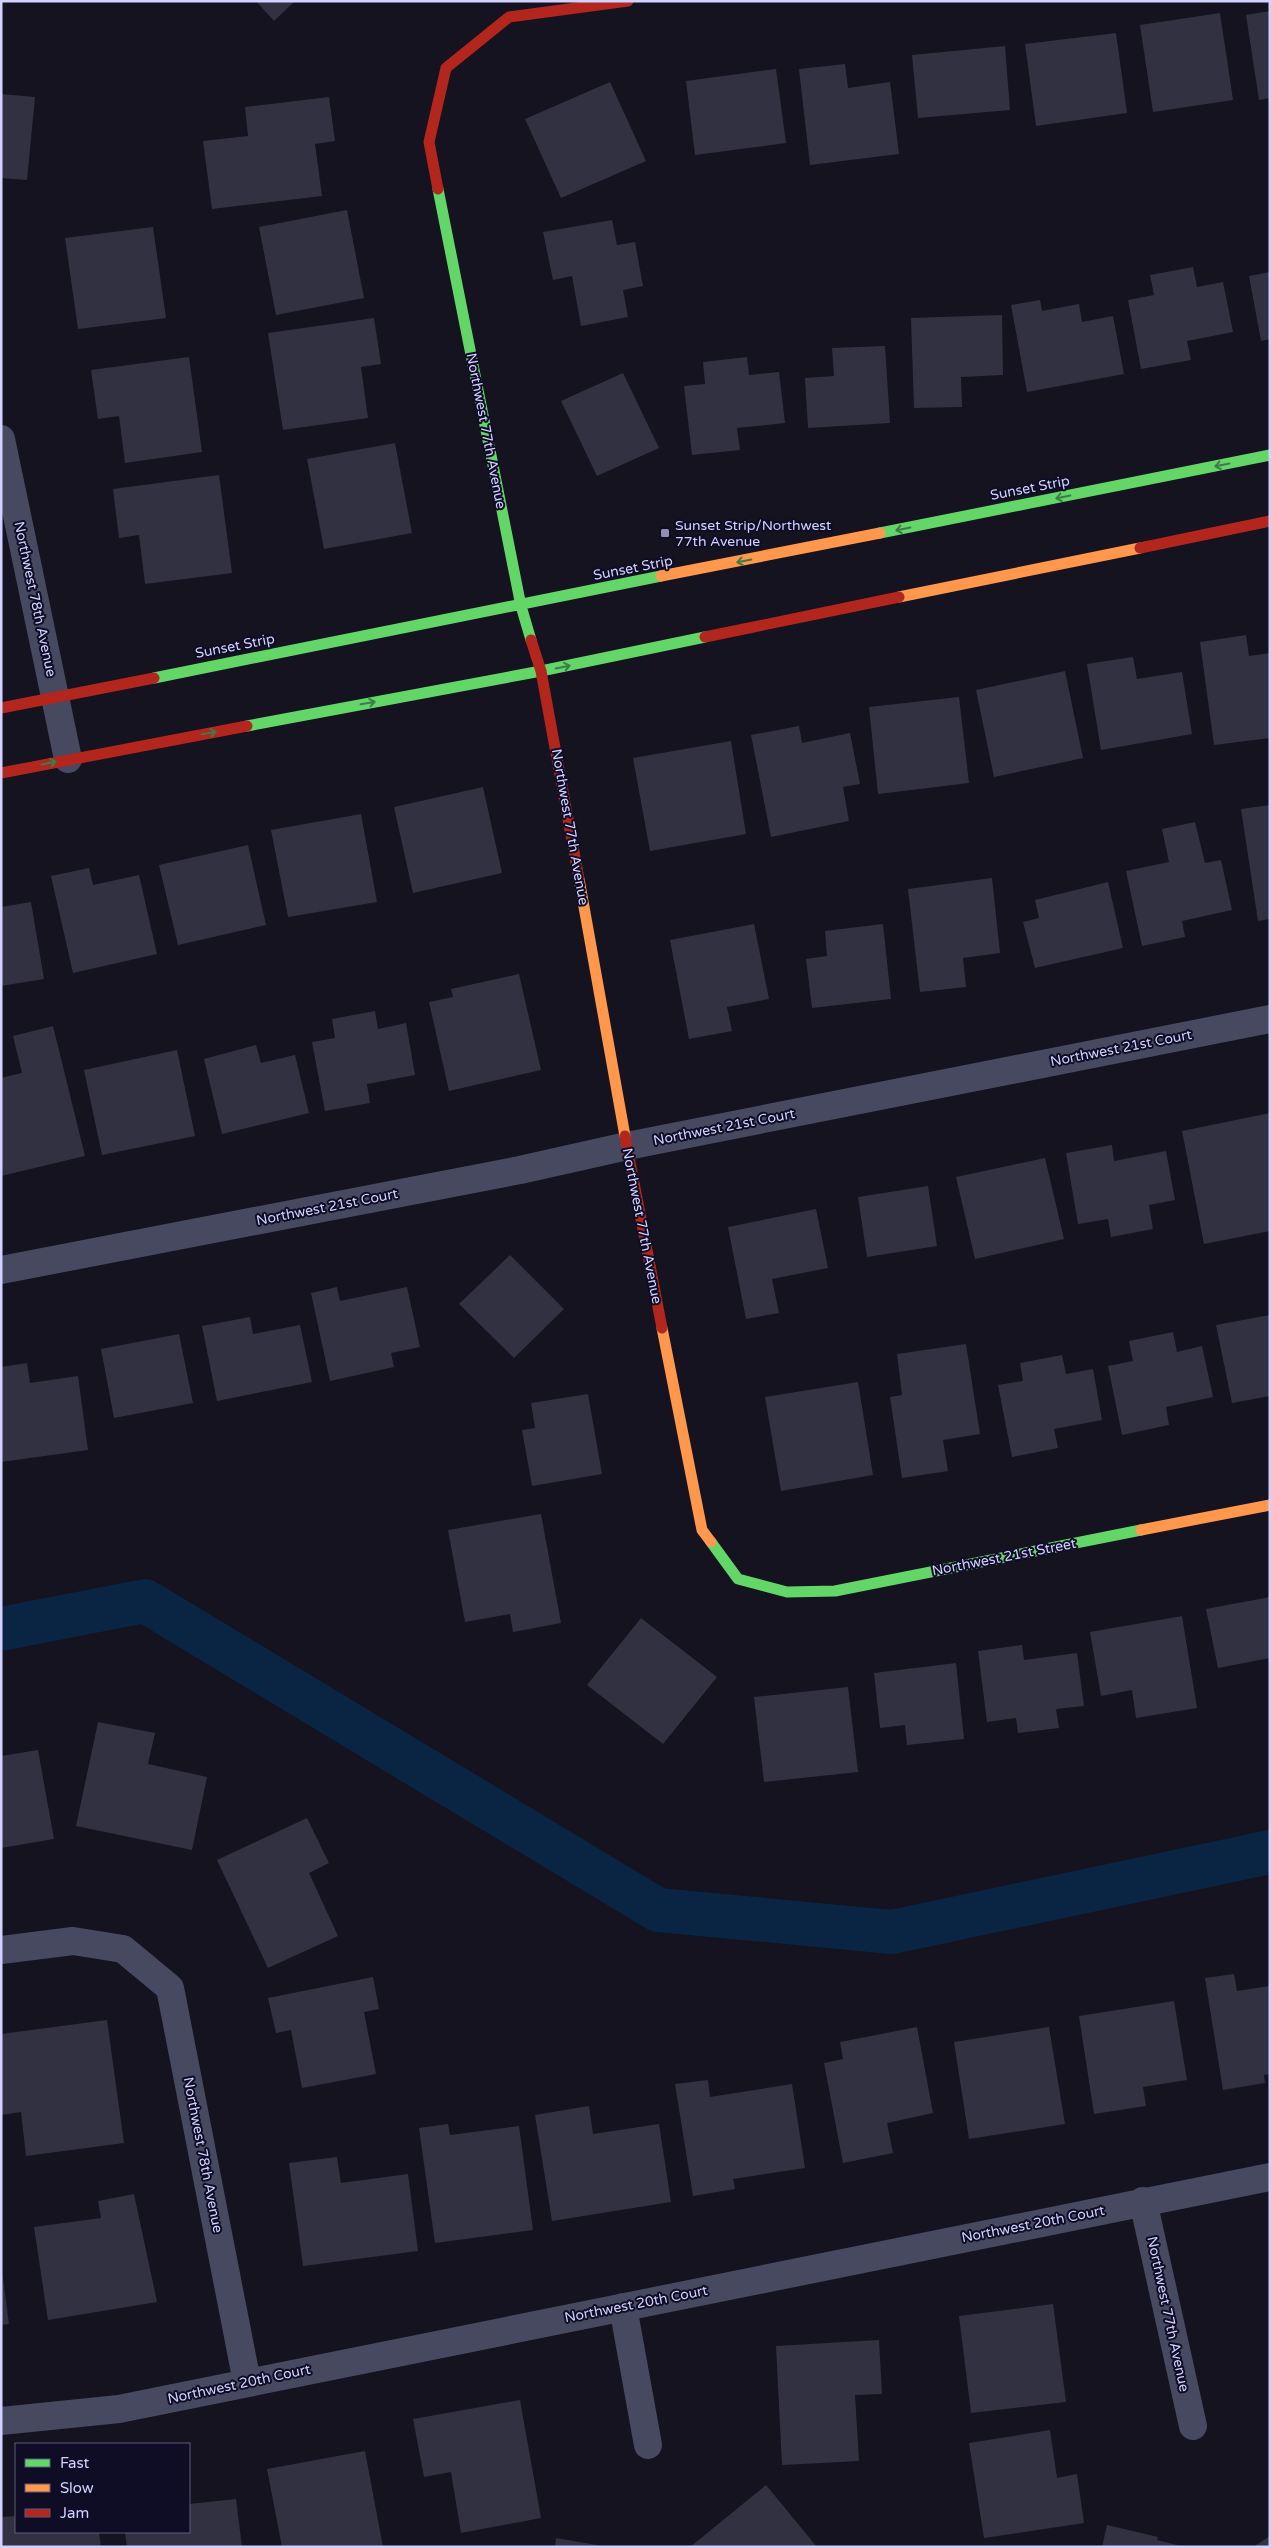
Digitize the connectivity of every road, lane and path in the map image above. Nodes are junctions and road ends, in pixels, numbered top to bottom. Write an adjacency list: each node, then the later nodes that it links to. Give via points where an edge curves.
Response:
1 (628, 1): 5 (street, Northwest 77th Avenue, via 509,17 446,68 429,142)
2 (1, 439): 7 (street, Northwest 78th Avenue)
3 (1270, 455): 5 (street, Sunset Strip, one-way to 5)
4 (1270, 522): 6 (street, one-way to 4)
5 (521, 606): 6 (street, Northwest 77th Avenue); 7 (street, Sunset Strip)
6 (542, 671): 9 (street, one-way to 6); 12 (street, Northwest 77th Avenue)
7 (56, 697): 8 (street, Sunset Strip); 9 (street, Northwest 78th Avenue)
8 (1, 708)
9 (68, 758): 10 (street, one-way to 9)
10 (1, 773)
11 (1270, 1019): 12 (street, Northwest 21st Court)
12 (627, 1146): 13 (street, Northwest 21st Court, via 520,1170); 15 (street, Northwest 77th Avenue, via 702,1530)
13 (1, 1270)
14 (1270, 1505): 15 (street, Northwest 21st Street, via 835,1591 787,1592)
15 (738, 1579)
16 (1, 1950): 20 (street, Northwest 78th Avenue, via 73,1940 123,1949 170,1988)
17 (1270, 2177): 18 (street, Northwest 20th Court)
18 (1143, 2201): 19 (street, Northwest 20th Court); 22 (street, Northwest 77th Avenue)
19 (624, 2307): 20 (street, Northwest 20th Court); 23 (street)
20 (247, 2382): 21 (street, Northwest 20th Court, via 119,2409)
21 (1, 2421)
22 (1193, 2426)
23 (648, 2445)

